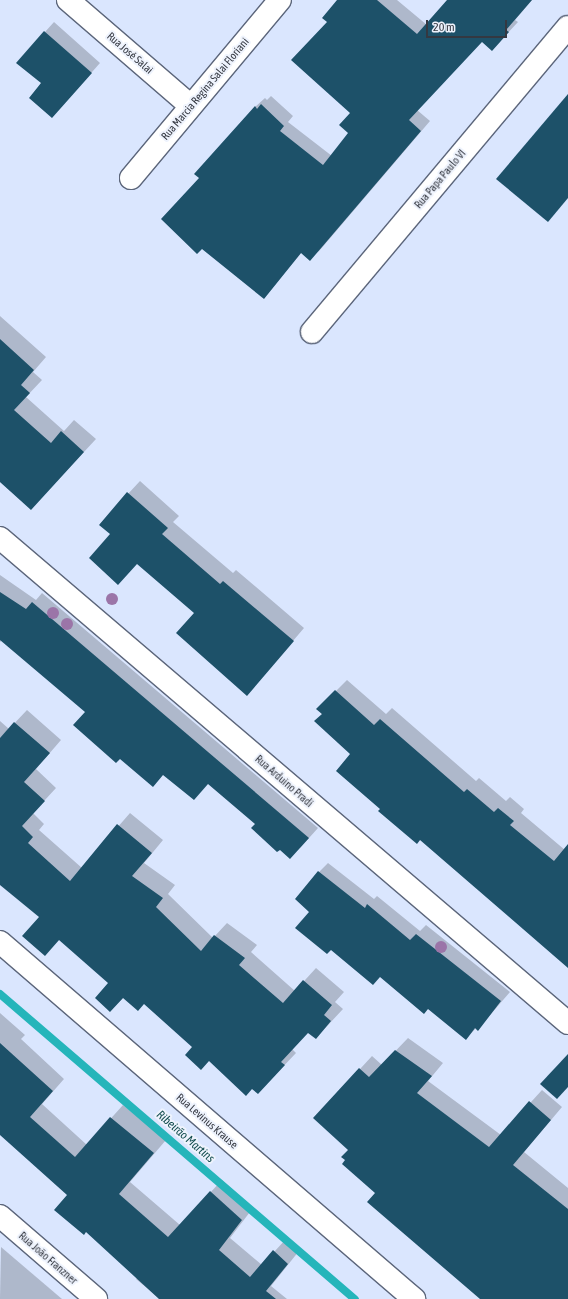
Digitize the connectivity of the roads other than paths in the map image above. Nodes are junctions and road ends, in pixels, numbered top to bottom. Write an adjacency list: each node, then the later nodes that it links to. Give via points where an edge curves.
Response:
1 (68, 0): 4 (street, Rua José Salai)
2 (280, 0): 4 (street, Rua Marcia Regina Salai Floriani)
3 (568, 27): 6 (street, Rua Papa Paulo VI)
4 (192, 106): 5 (street, Rua Marcia Regina Salai Floriani)
5 (131, 178)
6 (312, 332)
7 (0, 538): 9 (street, Rua Arduino Pradi)
8 (0, 942): 12 (street, Rua Levinus Krause)
9 (568, 1023)
10 (0, 1216): 11 (street, Rua João Franzner)
11 (96, 1299)
12 (414, 1299)

